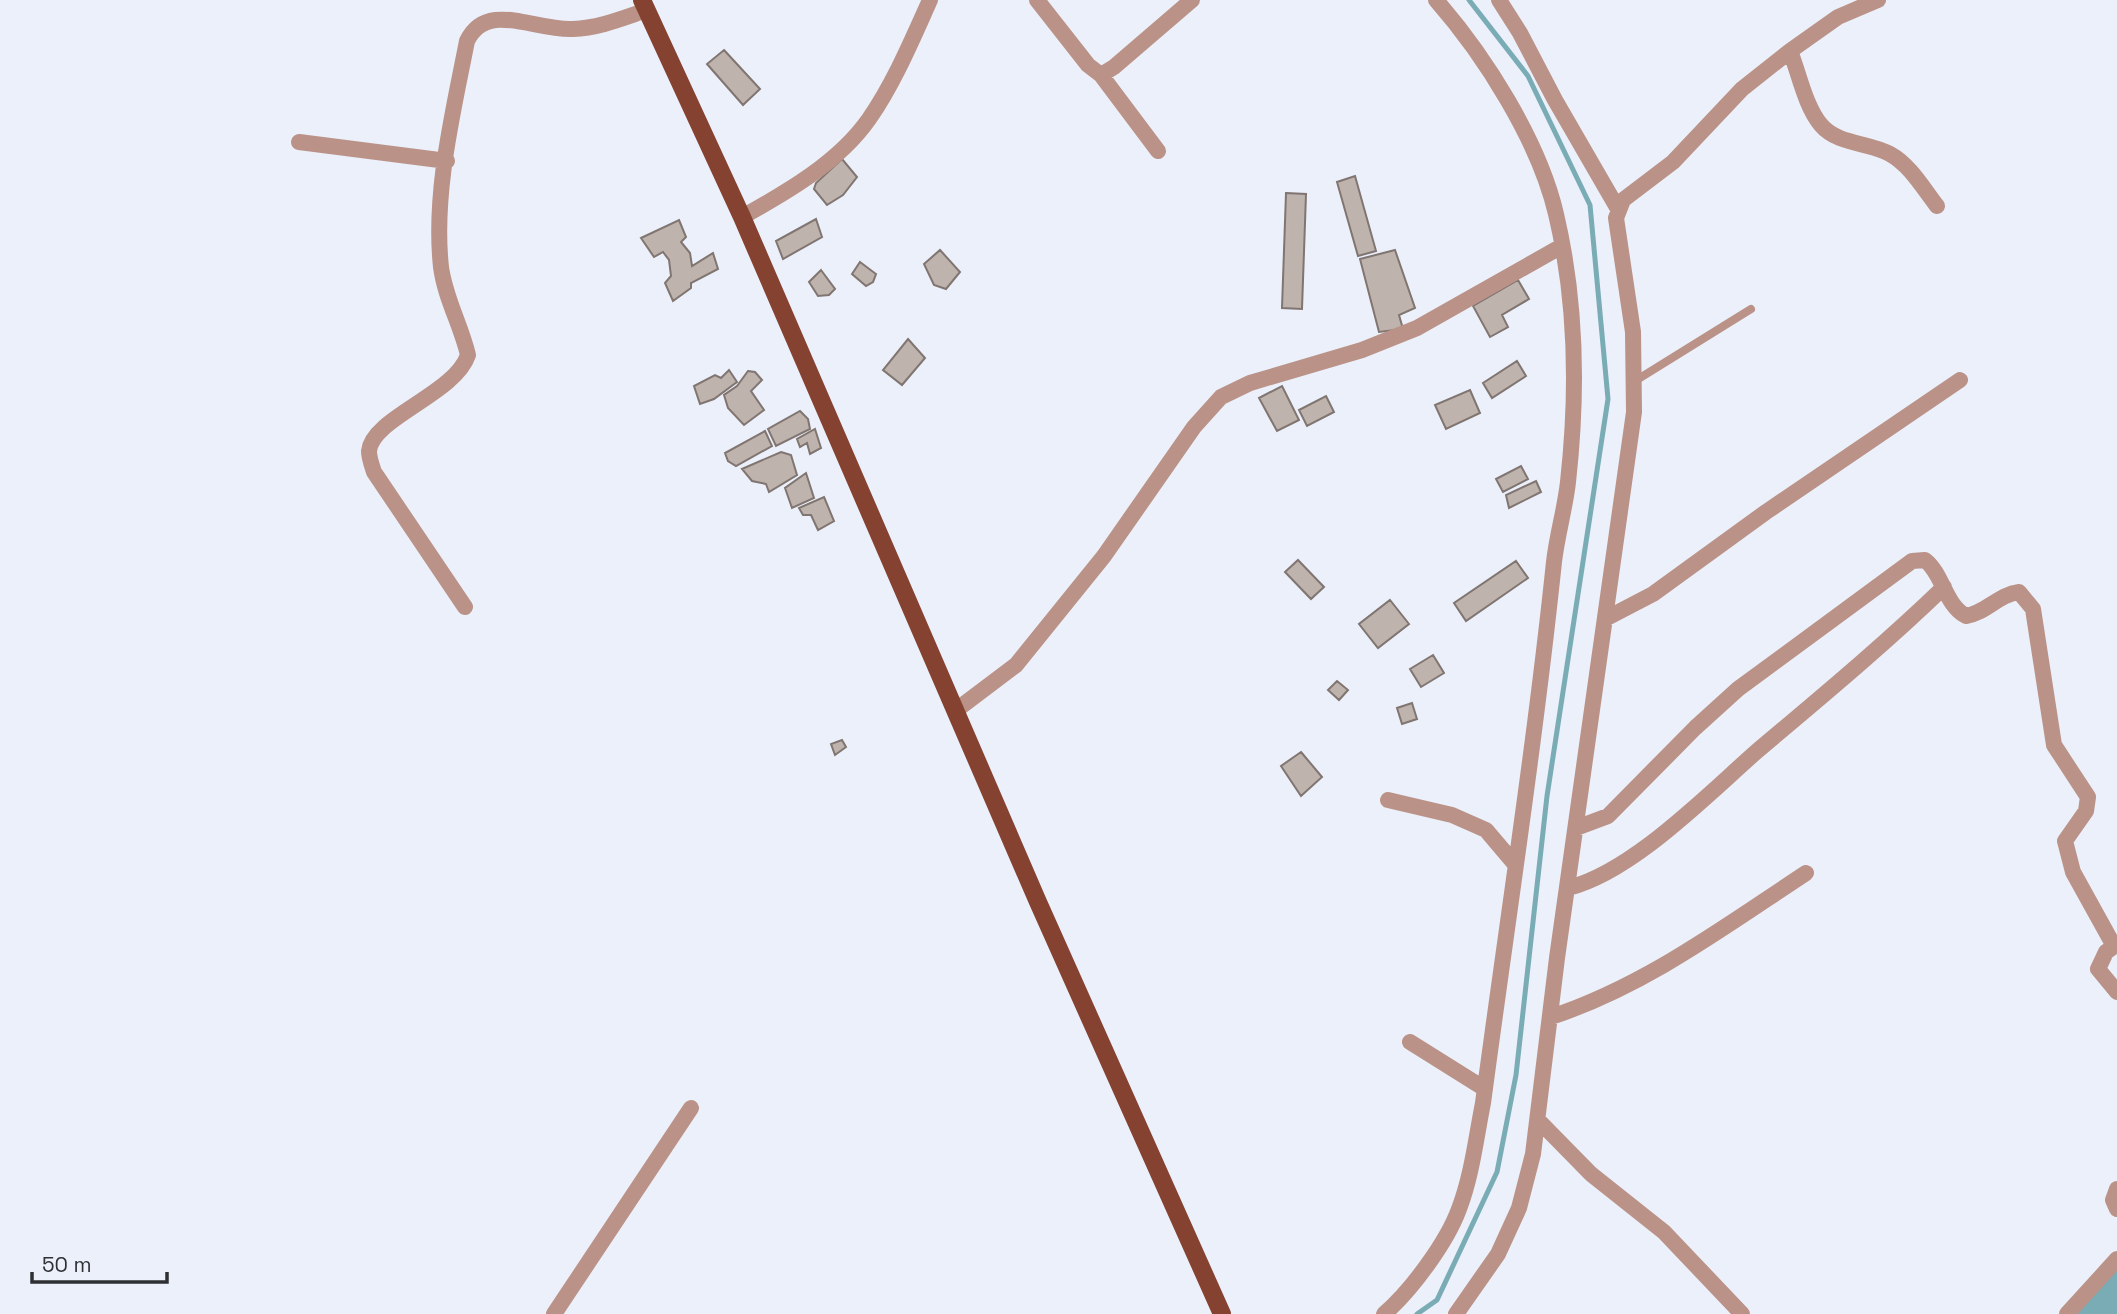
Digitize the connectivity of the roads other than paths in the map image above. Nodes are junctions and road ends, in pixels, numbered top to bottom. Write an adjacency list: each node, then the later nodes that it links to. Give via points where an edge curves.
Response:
1 (930, 0): 15 (street, via 888,87 858,132 784,194)
2 (1037, 0): 9 (street)
3 (1192, 0): 9 (street)
4 (1436, 0): 16 (street, via 1507,99 1556,211)
5 (1499, 0): 14 (street)
6 (1878, 0): 8 (street, via 1838,17)
7 (645, 5): 12 (street, via 591,28 569,30 499,15 484,18 467,41); 15 (main road)
8 (1790, 51): 13 (street, via 1822,126 1891,154); 14 (street, via 1742,89 1673,162 1636,188)
9 (1101, 75): 11 (street)
10 (299, 142): 12 (street)
11 (1158, 151)
12 (447, 160): 21 (street, via 441,267 468,355 456,377 386,426 369,450 374,472)
13 (1937, 205)
14 (1618, 209): 19 (street, via 1615,218 1633,332)
15 (742, 217): 23 (main road)
16 (1562, 246): 23 (street, via 1418,328 1362,351 1250,383 1221,397 1194,427 1104,556 1016,665); 26 (street, via 1572,302 1572,438)
17 (1751, 309): 19 (lane)
18 (1960, 380): 22 (street, via 1660,590)
19 (1635, 381): 22 (street)
20 (1944, 587): 25 (street, via 1931,565 1912,561 1738,689 1608,816); 28 (street, via 1696,804 1600,878); 29 (street, via 1966,616 2009,593 2019,592 2033,609 2054,745 2088,797 2086,811 2065,841 2067,858)
21 (465, 607)
22 (1605, 619): 25 (street)
23 (955, 711): 40 (main road)
24 (1388, 800): 26 (street, via 1486,830)
25 (1576, 828): 28 (street)
26 (1514, 863): 33 (street)
27 (1806, 873): 31 (street, via 1651,975 1591,1004)
28 (1568, 888): 31 (street)
29 (2115, 945): 30 (street, via 2098,969)
30 (2117, 992)
31 (1551, 1017): 35 (street)
32 (1410, 1041): 33 (street)
33 (1485, 1089): 41 (street, via 1459,1211 1414,1284)
34 (691, 1108): 39 (street)
35 (1538, 1120): 42 (street, via 1519,1208 1498,1254); 43 (street, via 1591,1174 1664,1232)
36 (2117, 1189): 37 (street, via 2113,1200)
37 (2117, 1209)
38 (2117, 1259): 44 (street)
39 (554, 1314)
40 (1222, 1314)
41 (1384, 1314)
42 (1456, 1314)
43 (1742, 1314)
44 (2067, 1314)

